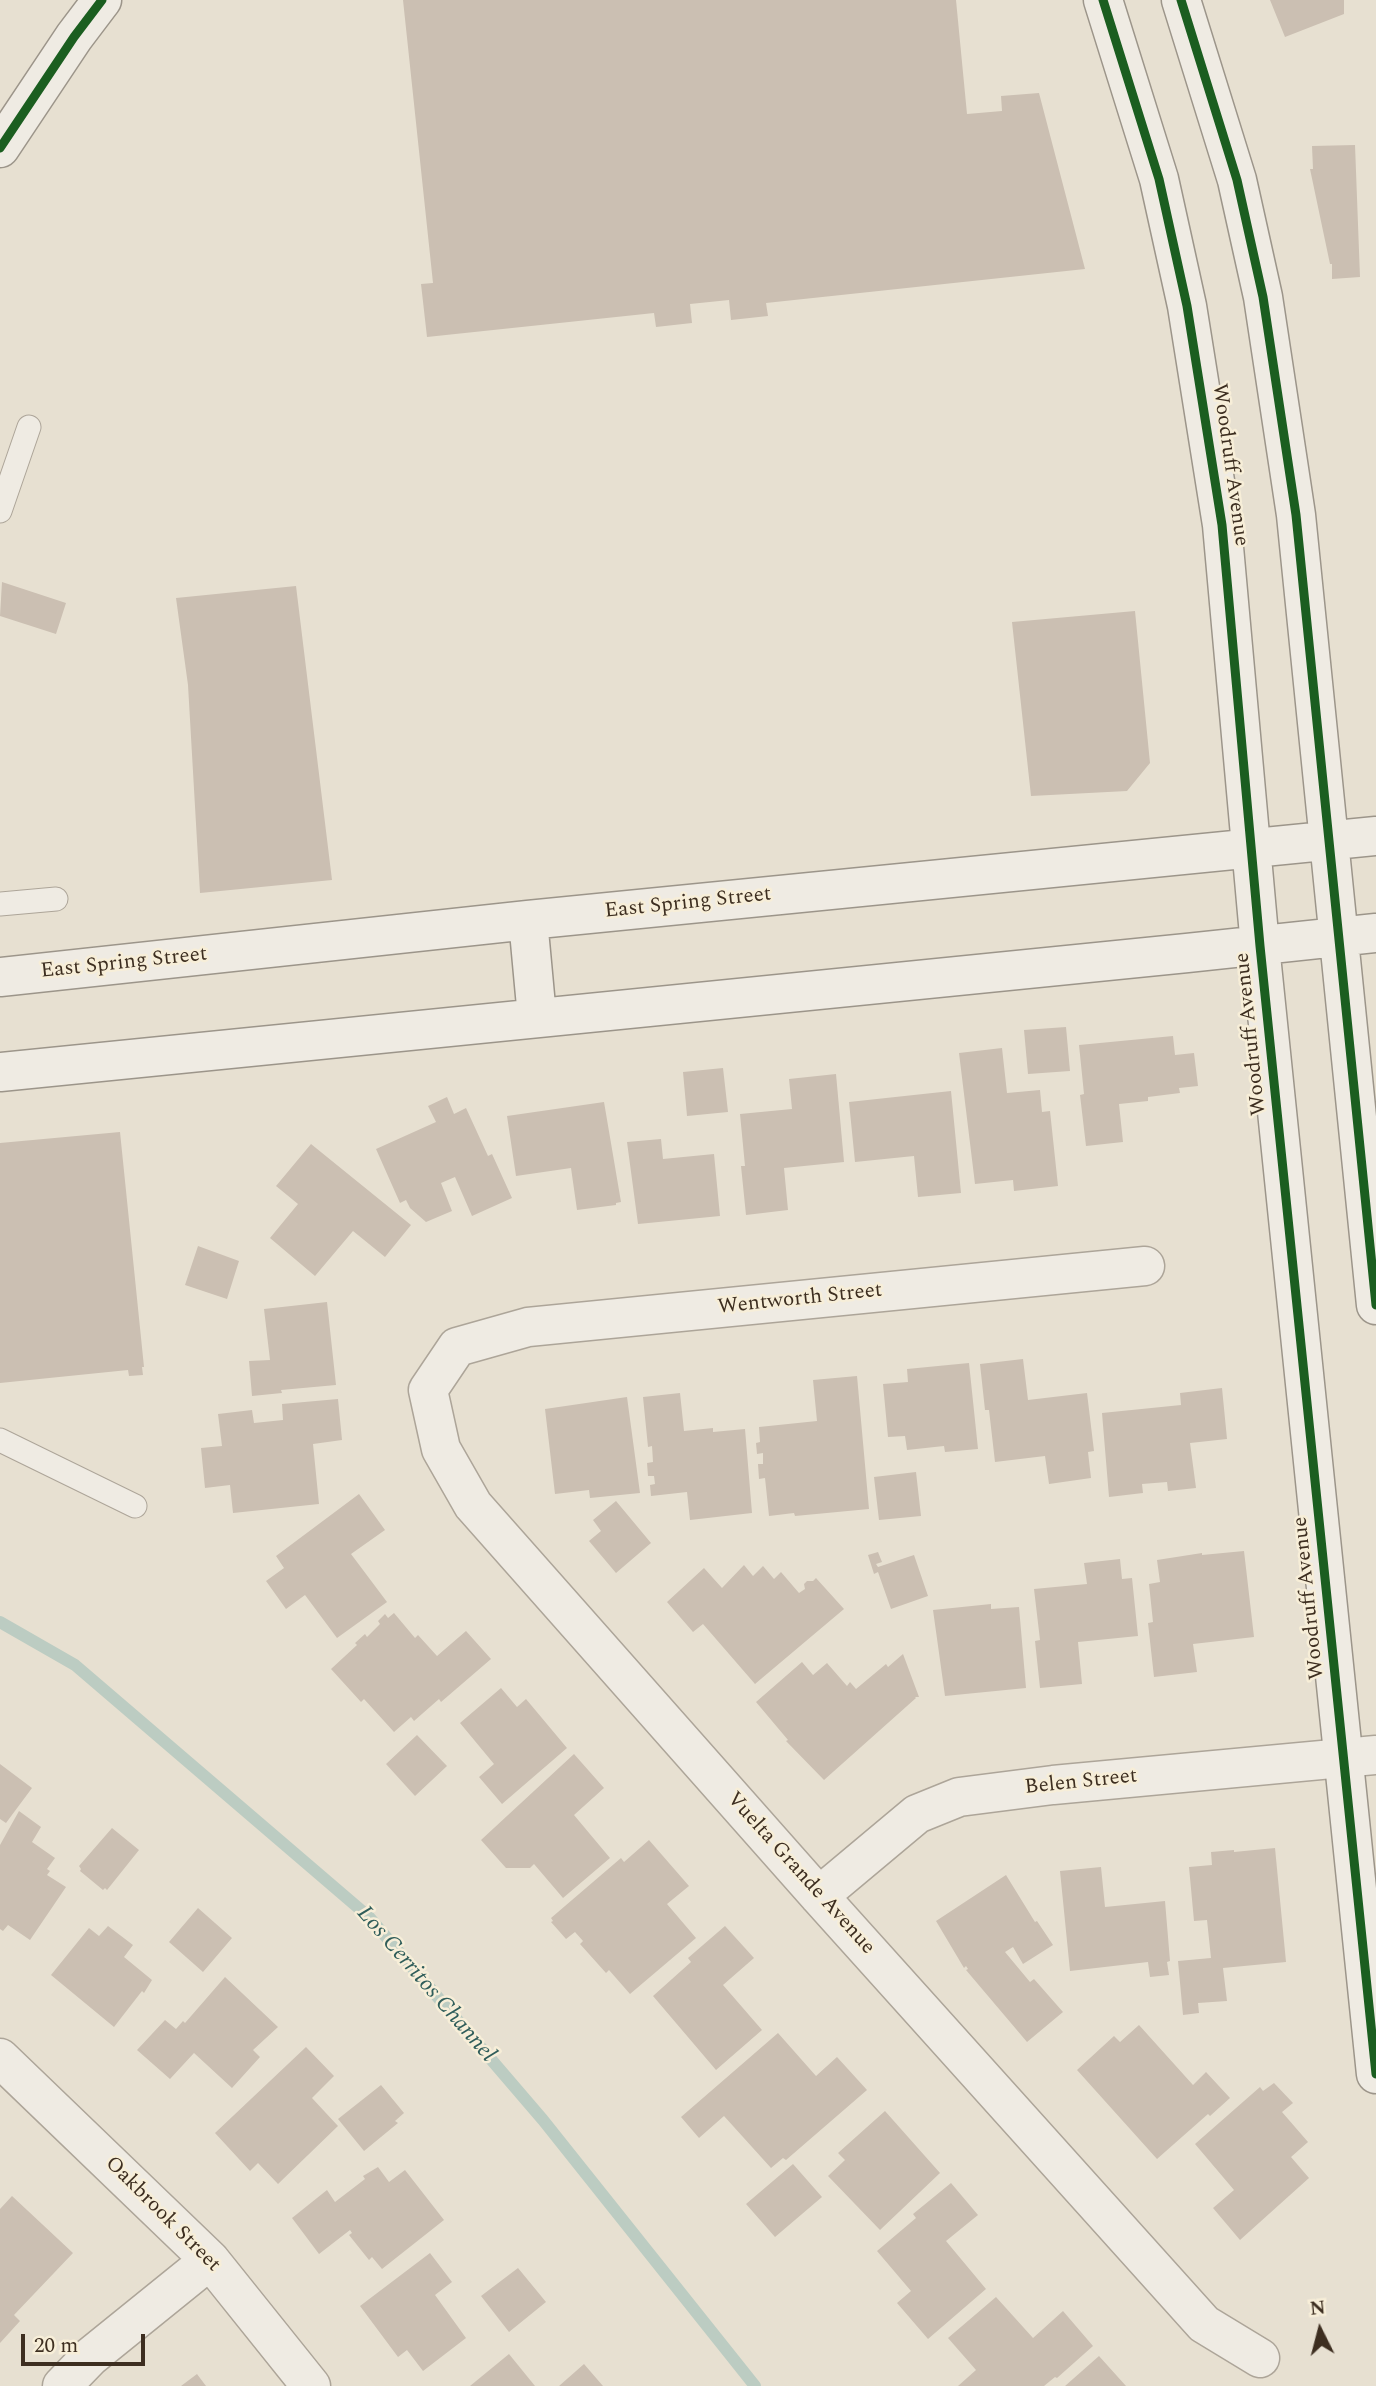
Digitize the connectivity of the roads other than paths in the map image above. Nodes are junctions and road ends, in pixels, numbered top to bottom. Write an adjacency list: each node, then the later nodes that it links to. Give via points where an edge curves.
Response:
1 (102, 0): 4 (main road)
2 (1103, 0): 9 (main road, Woodruff Avenue, via 1159,179 1187,306 1222,525)
3 (1181, 0): 8 (main road, via 1237,180 1263,297 1296,515)
4 (0, 148)
5 (29, 427): 6 (lane)
6 (0, 511)
7 (1376, 836): 8 (main road, East Spring Street)
8 (1328, 841): 9 (main road, East Spring Street); 13 (main road)
9 (1251, 848): 12 (main road, East Spring Street); 14 (main road, Woodruff Avenue)
10 (56, 899): 11 (lane)
11 (0, 904)
12 (528, 920): 15 (main road, East Spring Street); 16 (main road)
13 (1358, 934): 14 (main road); 19 (main road)
14 (1260, 946): 16 (main road); 23 (main road, Woodruff Avenue)
15 (0, 977)
16 (537, 1017): 17 (main road)
17 (0, 1072)
18 (1145, 1266): 20 (main road, Wentworth Street, via 528,1327)
19 (1376, 1305)
20 (457, 1347): 24 (main road, Vuelta Grande Avenue, via 428,1391 441,1450 473,1505)
21 (0, 1440): 22 (lane)
22 (135, 1506)
23 (1360, 1757): 24 (main road, Belen Street, via 959,1797 917,1814); 26 (main road, Woodruff Avenue)
24 (819, 1895): 28 (main road, Vuelta Grande Avenue, via 1204,2324)
25 (0, 2058): 27 (main road, Oakbrook Street)
26 (1376, 2074)
27 (210, 2260): 29 (main road, via 90,2357); 30 (main road, Oakbrook Street)
28 (1260, 2358)
29 (62, 2386)
30 (311, 2386)

